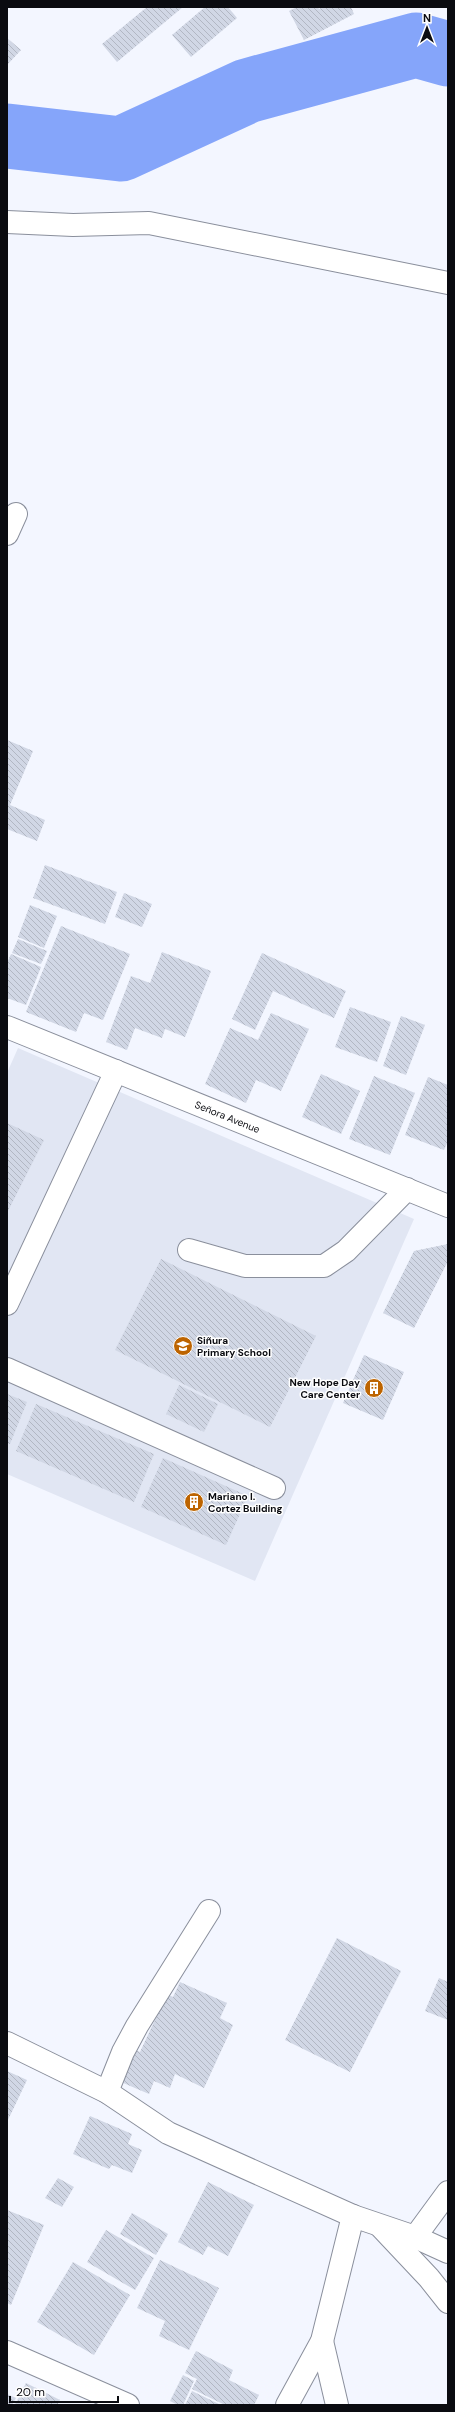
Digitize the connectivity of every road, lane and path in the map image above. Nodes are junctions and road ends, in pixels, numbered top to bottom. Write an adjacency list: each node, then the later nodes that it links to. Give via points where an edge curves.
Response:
1 (7, 222): 2 (street, via 73,225 149,223)
2 (448, 283)
3 (16, 514): 4 (street)
4 (7, 534)
5 (7, 1027): 6 (street, Señora Avenue)
6 (116, 1071): 7 (street, Señora Avenue); 10 (street)
7 (407, 1189): 8 (street, Señora Avenue); 9 (street, via 346,1251 324,1266 246,1266)
8 (448, 1206)
9 (189, 1250)
10 (7, 1304)
11 (7, 1369): 12 (street)
12 (274, 1488)
13 (209, 1912): 15 (street, via 137,2026)
14 (7, 2043): 15 (street)
15 (107, 2092): 17 (street, via 168,2133)
16 (448, 2192): 19 (street)
17 (353, 2216): 18 (street); 22 (street)
18 (379, 2225): 19 (street); 21 (street)
19 (415, 2237): 20 (street)
20 (448, 2252)
21 (448, 2302)
22 (322, 2341): 25 (street); 26 (street)
23 (7, 2352): 24 (street)
24 (128, 2405)
25 (287, 2405)
26 (337, 2405)

